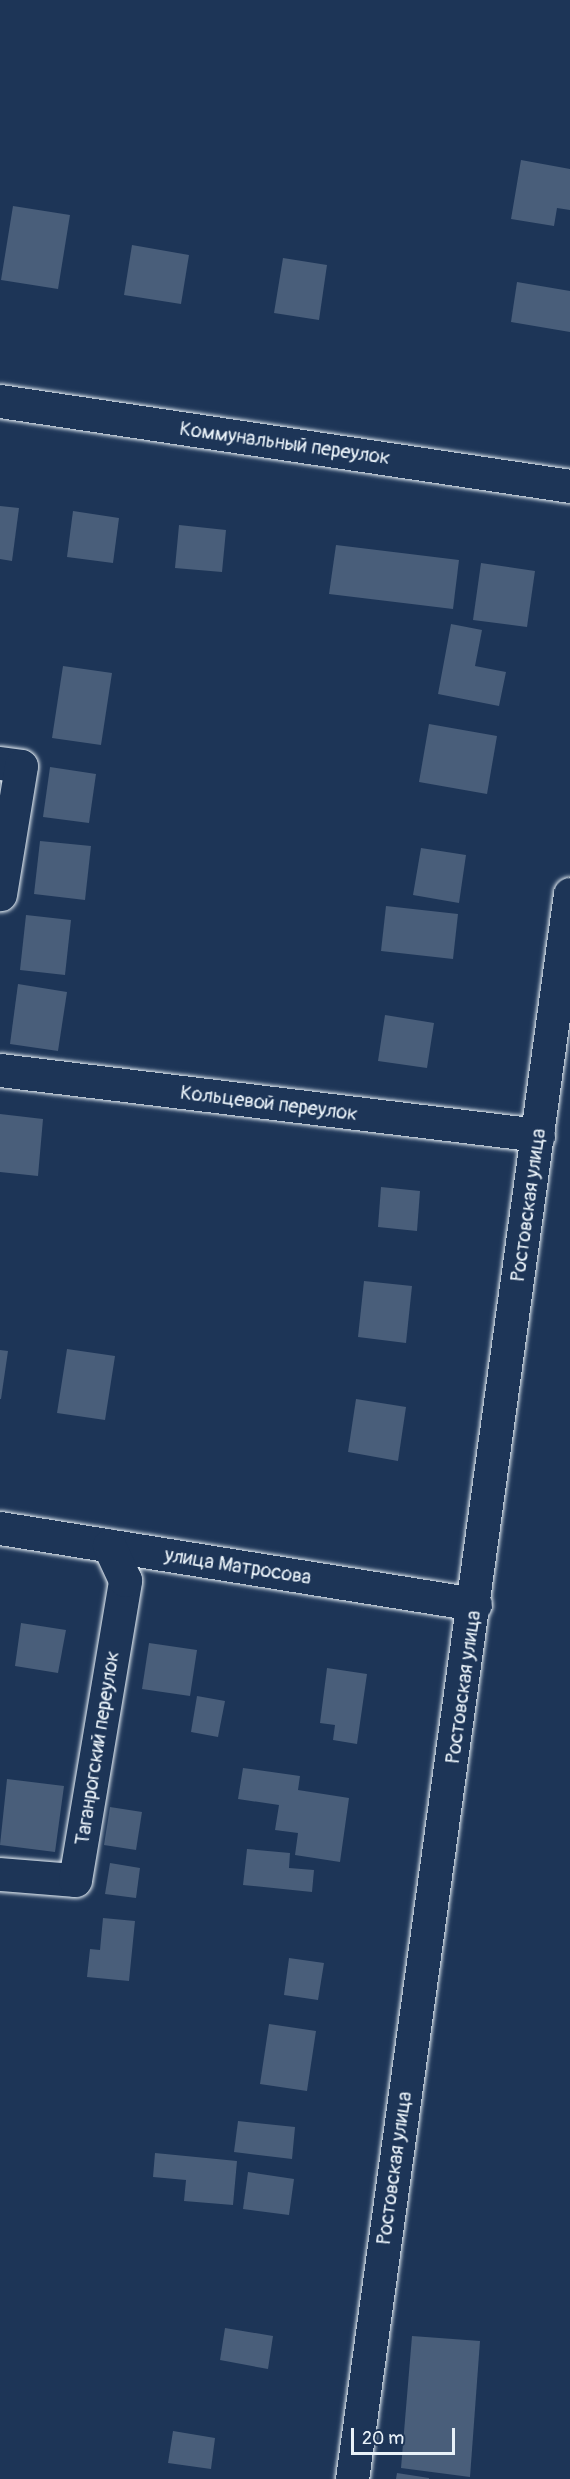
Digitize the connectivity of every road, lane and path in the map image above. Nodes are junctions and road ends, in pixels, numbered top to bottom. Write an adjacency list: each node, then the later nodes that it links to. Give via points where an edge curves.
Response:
1 (0, 401): 2 (street, Коммунальный переулок)
2 (570, 486)
3 (0, 763): 4 (street, via 21,766)
4 (0, 894)
5 (570, 894): 7 (street, Ростовская улица)
6 (0, 1070): 7 (street, Кольцевой переулок)
7 (538, 1135): 10 (street, Ростовская улица)
8 (0, 1528): 9 (street, улица Матросова)
9 (109, 1545): 10 (street, улица Матросова); 11 (street, Таганрогский переулок, via 124,1581 75,1880)
10 (475, 1604): 12 (street, Ростовская улица)
11 (0, 1874)
12 (352, 2479)

